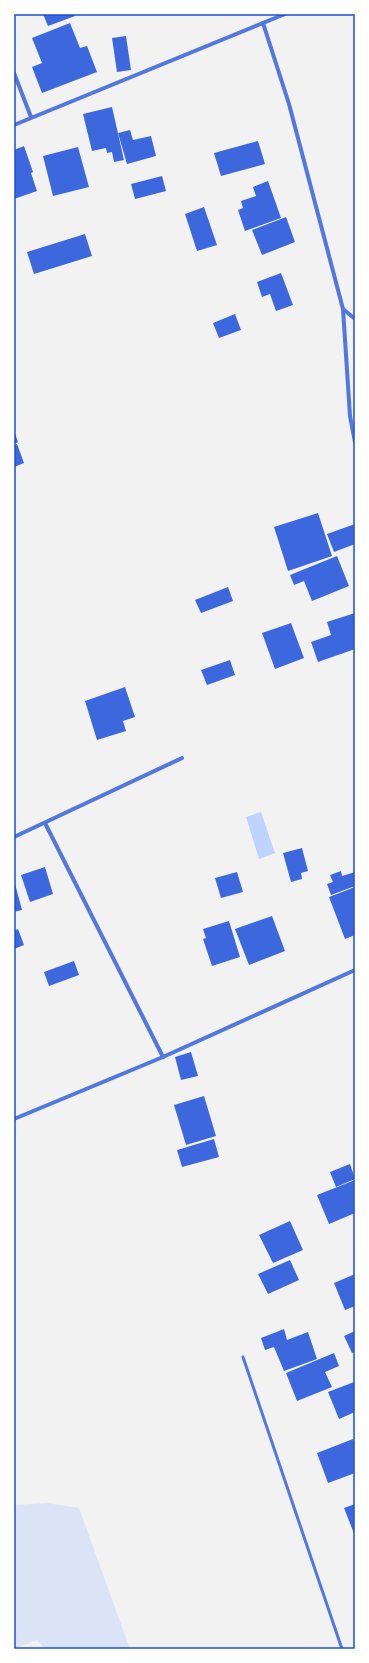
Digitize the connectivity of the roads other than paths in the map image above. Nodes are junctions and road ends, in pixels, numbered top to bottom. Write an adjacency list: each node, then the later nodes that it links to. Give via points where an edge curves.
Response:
1 (285, 14): 2 (street)
2 (263, 23): 4 (street); 6 (street, via 289,104)
3 (14, 73): 4 (street)
4 (31, 117): 5 (street)
5 (14, 125)
6 (343, 309): 7 (street); 8 (street, via 350,416)
7 (355, 319)
8 (355, 442)
9 (182, 758): 10 (street)
10 (45, 823): 11 (street); 13 (street)
11 (14, 837)
12 (355, 970): 13 (street)
13 (163, 1057): 14 (street)
14 (14, 1119)
15 (243, 1357): 16 (lane)
16 (342, 1649)

